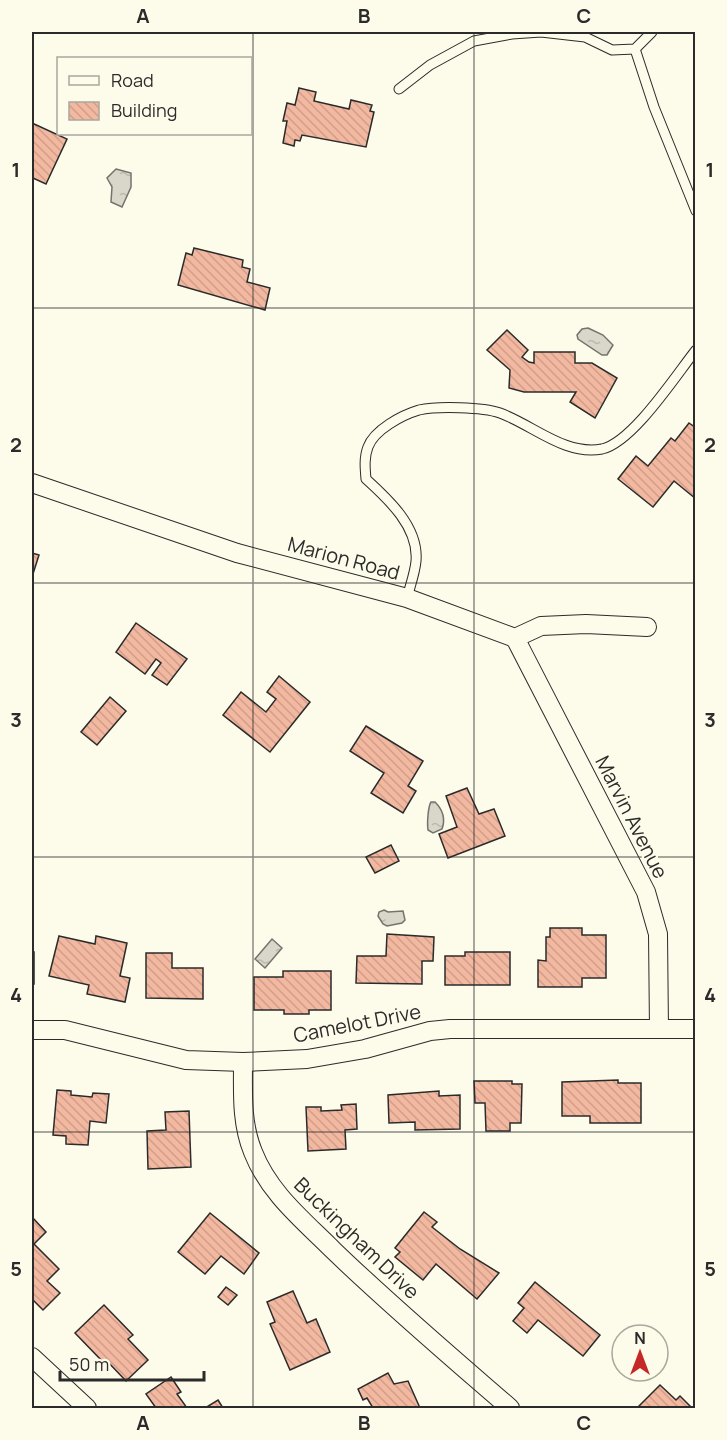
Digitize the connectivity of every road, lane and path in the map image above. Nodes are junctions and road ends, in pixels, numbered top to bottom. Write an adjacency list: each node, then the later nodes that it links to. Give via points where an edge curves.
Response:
1 (652, 32): 2 (lane)
2 (635, 49): 3 (lane, via 612,50 585,37 541,32 512,34 474,41 430,65); 4 (lane)
3 (399, 89)
4 (696, 212)
5 (696, 350): 7 (lane, via 633,430 602,449 578,449 500,413 468,408 419,410 388,424 369,445 366,478 384,495 414,540 416,560)
6 (32, 483): 7 (street, Marion Road, via 237,553)
7 (407, 598): 9 (street, Marion Road)
8 (647, 627): 9 (street, via 541,626)
9 (515, 638): 10 (street, Marvin Avenue, via 646,892 658,934)
10 (659, 1029): 11 (street, Camelot Drive); 13 (street, Camelot Drive, via 450,1029 307,1059)
11 (696, 1029)
12 (32, 1030): 13 (street, Camelot Drive, via 65,1030 186,1060)
13 (243, 1062): 16 (street, Buckingham Drive, via 243,1112 252,1150 283,1201)
14 (32, 1357): 15 (street)
15 (87, 1408)
16 (510, 1408)

